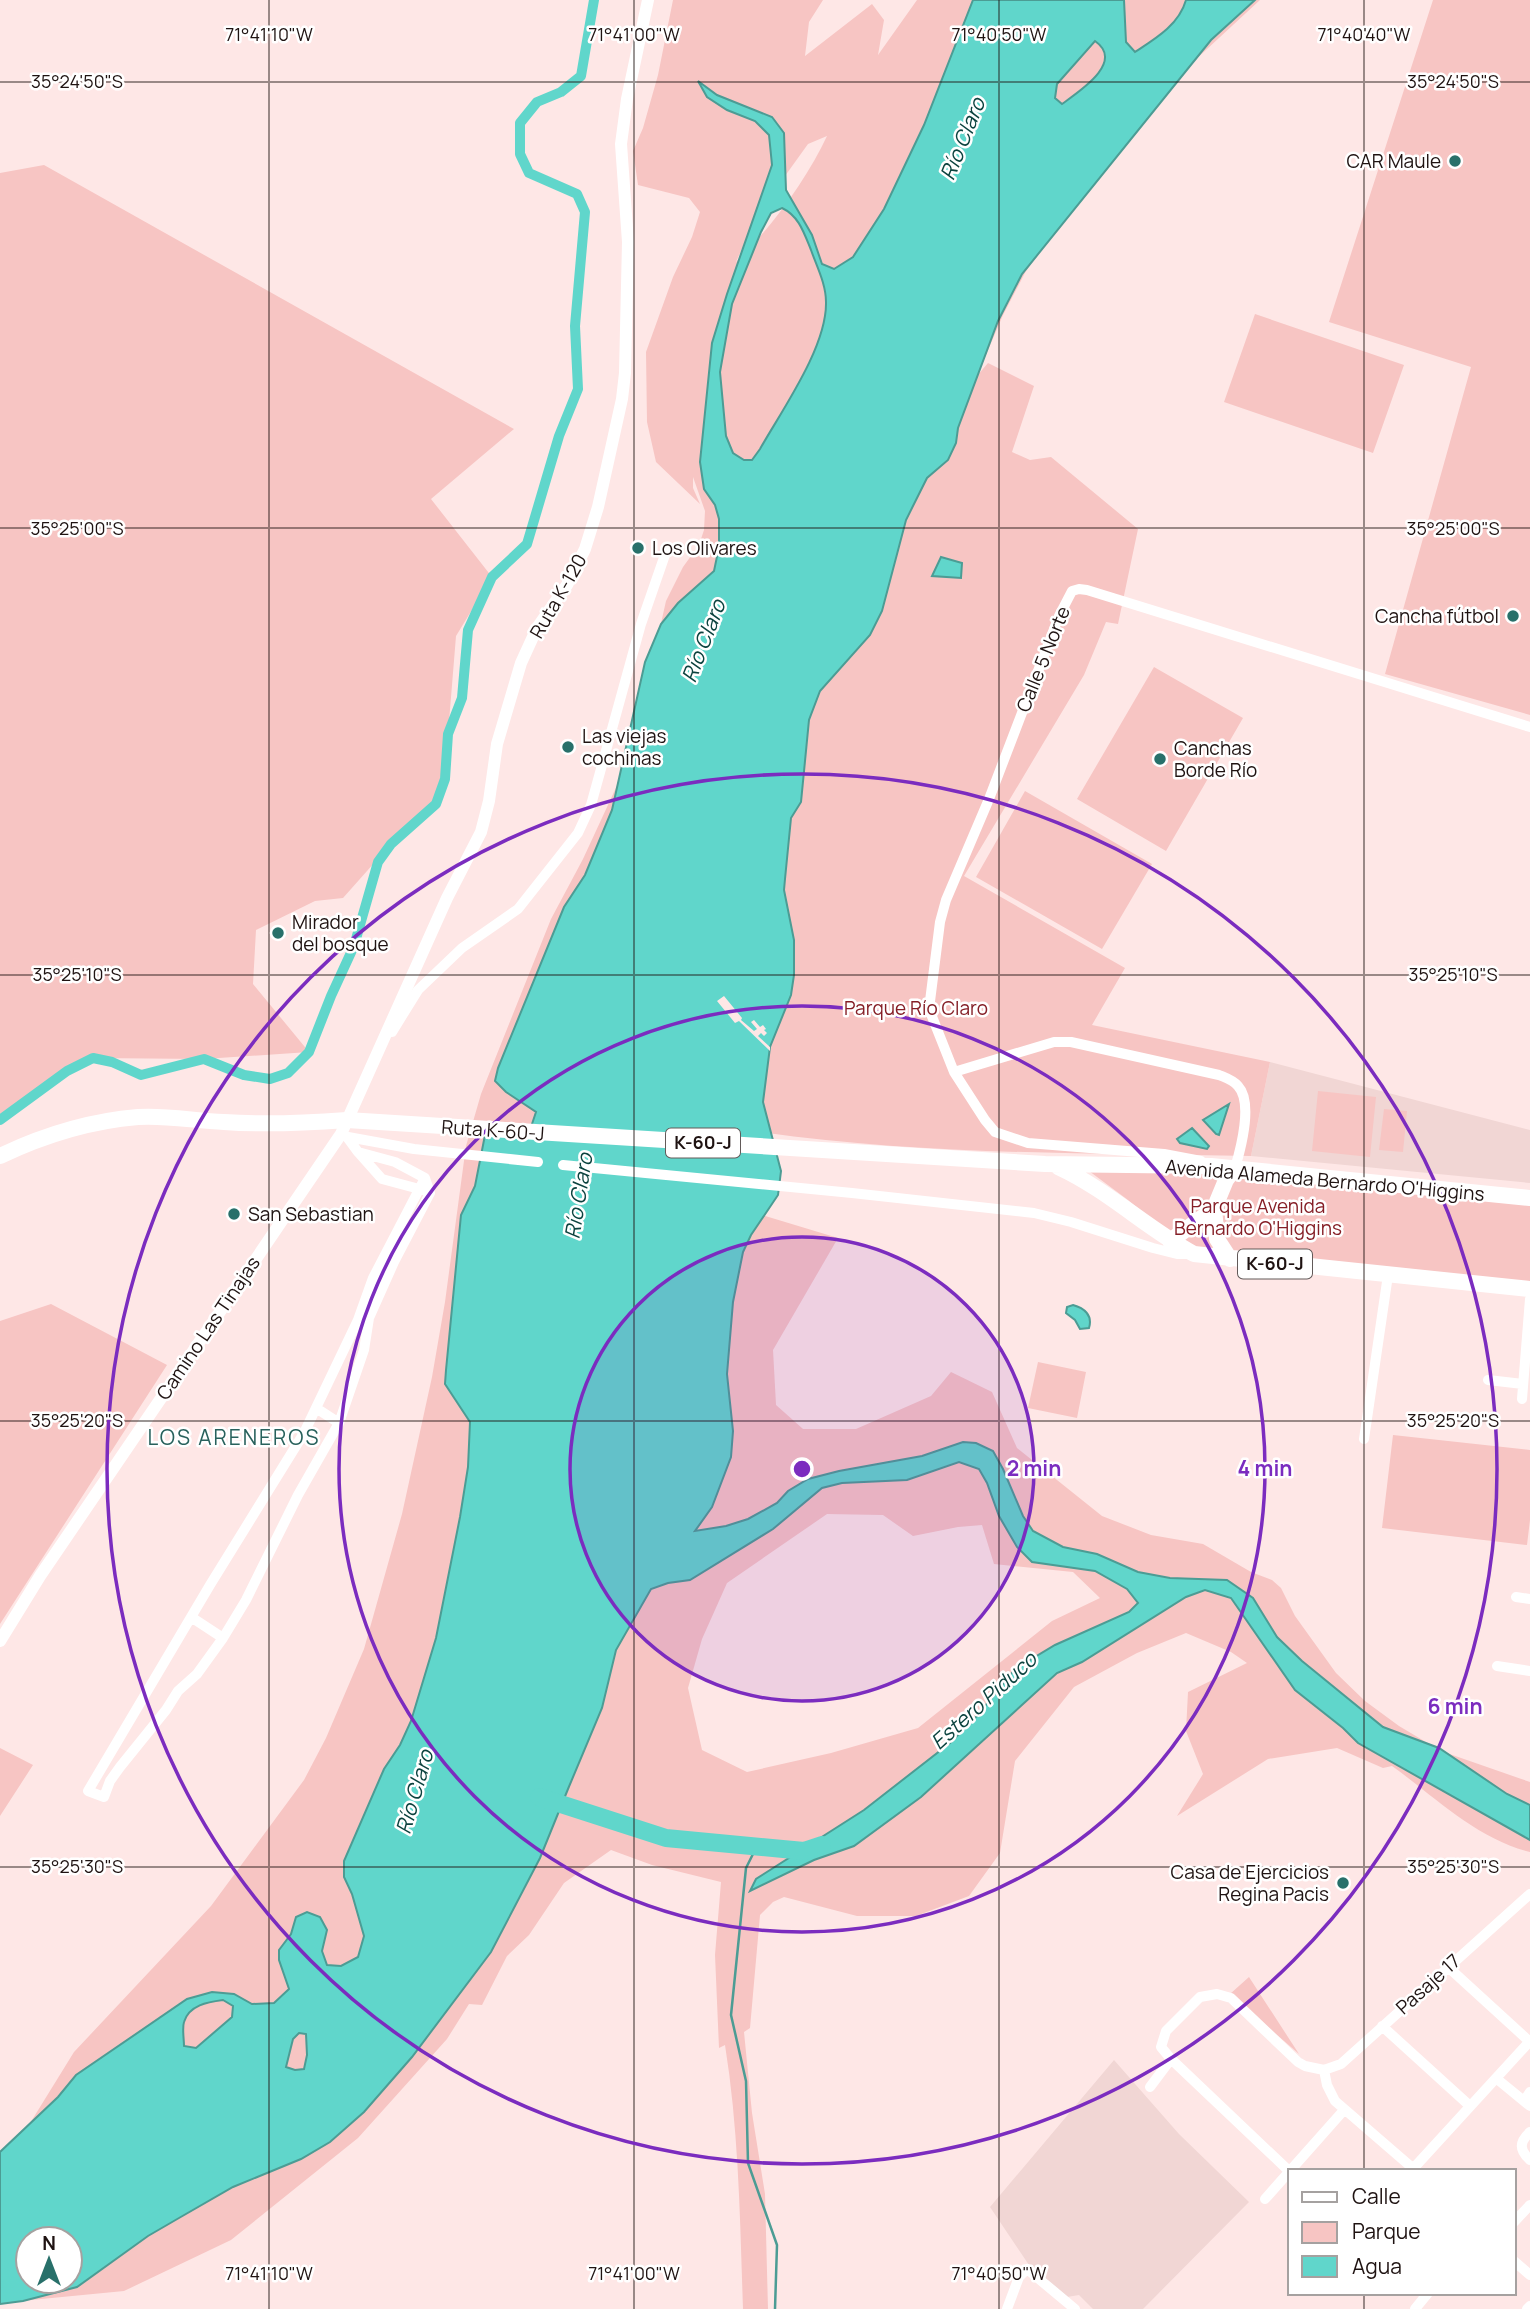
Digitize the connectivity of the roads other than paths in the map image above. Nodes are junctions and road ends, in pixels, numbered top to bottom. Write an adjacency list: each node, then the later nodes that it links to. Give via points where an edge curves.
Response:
1 (648, 0): 4 (street, Ruta K-120, via 621,144 628,242 624,386 598,507 578,566 537,628 521,663 497,744 481,832)
2 (667, 549): 4 (street, via 641,624 591,805 578,833 518,909 462,948 418,989)
3 (1530, 727): 5 (street, Calle 5 Norte, via 1087,590 1072,592 940,922 929,1009)
4 (378, 1054): 6 (street, Ruta K-120)
5 (954, 1072): 12 (street, via 985,1120 1006,1137 1028,1143 1181,1156); 13 (street, via 1054,1042 1071,1042 1219,1075 1241,1088 1245,1098)
6 (345, 1130): 7 (street); 8 (main road, Ruta K-60-J / K-60-J, via 176,1117 131,1118 80,1125); 9 (street, via 366,1140 414,1149); 10 (main road, Ruta K-60-J / K-60-J, via 372,1122); 36 (street, Camino Las Tinajas)
7 (358, 1152): 14 (street, via 395,1162); 15 (street, via 382,1179)
8 (0, 1156)
9 (538, 1162)
10 (1040, 1163): 12 (main road, Avenida Alameda Bernardo O'Higgins / K-60-J); 19 (main road, K-60-J, via 1082,1178)
11 (563, 1165): 20 (street, via 1034,1213)
12 (1211, 1166): 13 (main road, Avenida Alameda Bernardo O'Higgins / K-60-J)
13 (1235, 1168): 17 (main road, Avenida Alameda Bernardo O'Higgins / K-60-J); 18 (main road)
14 (425, 1178): 15 (street); 16 (street)
15 (419, 1189): 16 (street); 29 (street, via 373,1278)
16 (430, 1193): 30 (street, via 369,1318 364,1350)
17 (1530, 1198)
18 (1214, 1209): 19 (main road); 22 (main road, via 1217,1239)
19 (1170, 1241): 20 (street); 21 (main road, K-60-J)
20 (1153, 1248): 21 (street)
21 (1194, 1254): 22 (main road, K-60-J)
22 (1230, 1259): 23 (main road, K-60-J)
23 (1388, 1275): 24 (main road, K-60-J); 31 (street)
24 (1530, 1289)
25 (1530, 1299): 27 (street)
26 (1488, 1380): 27 (street)
27 (1523, 1384): 28 (street)
28 (1522, 1399)
29 (316, 1408): 30 (street); 34 (street)
30 (339, 1423): 35 (street)
31 (1364, 1439)
32 (1516, 1597): 33 (street)
33 (1530, 1599)
34 (191, 1618): 35 (street); 35 (street, via 88,1791 104,1797 120,1767)
35 (223, 1638)
36 (0, 1641)
37 (1497, 1666): 38 (street)
38 (1530, 1671)
39 (1530, 1894): 40 (street, Pasaje 17)
40 (1448, 1967): 41 (street, Pasaje 17); 42 (street)
41 (1382, 2026): 44 (street, Pasaje 17, via 1340,2064); 48 (street)
42 (1530, 2041): 45 (street)
43 (1171, 2059): 44 (street, via 1161,2047 1166,2031 1200,1997 1217,1994 1231,1998 1298,2062); 46 (street); 55 (street)
44 (1324, 2070): 49 (street, via 1330,2094)
45 (1497, 2079): 47 (street); 48 (street)
46 (1150, 2087)
47 (1528, 2099)
48 (1470, 2106): 54 (street)
49 (1345, 2110): 52 (street); 53 (street)
50 (1530, 2132): 51 (street, via 1521,2146)
51 (1530, 2160)
52 (1291, 2169)
53 (1413, 2169)
54 (1415, 2169)
55 (1288, 2170)
56 (1288, 2172): 57 (street)
57 (1265, 2199)
58 (1530, 2205): 59 (street)
59 (1516, 2220)
60 (1516, 2263): 61 (street)
61 (1530, 2275)
62 (1427, 2295): 65 (street)
63 (1007, 2309): 64 (street, via 1024,2270)
64 (1075, 2309)
65 (1415, 2309)

